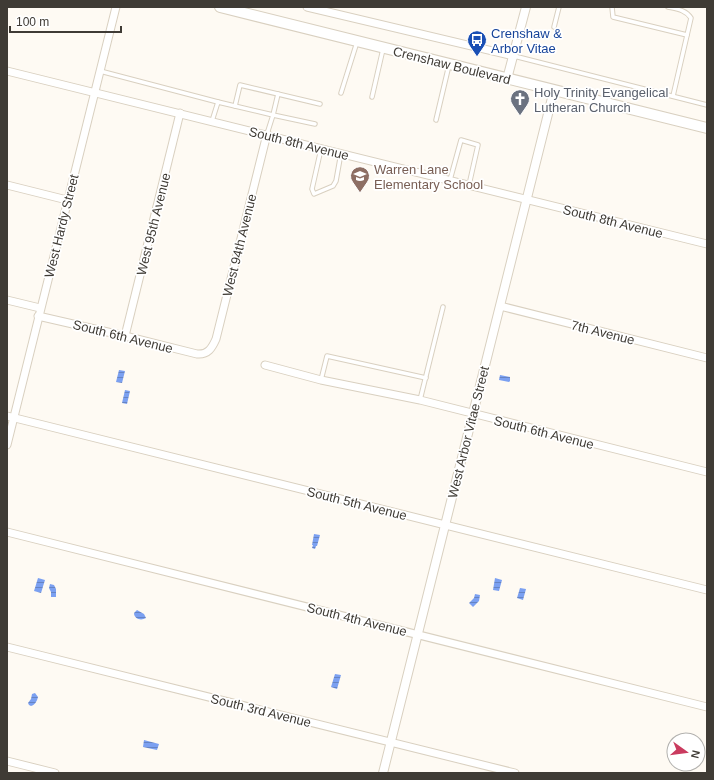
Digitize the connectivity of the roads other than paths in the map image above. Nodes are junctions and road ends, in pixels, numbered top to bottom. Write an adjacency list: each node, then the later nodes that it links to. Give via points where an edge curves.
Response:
1 (116, 7): 15 (street, West Hardy Street)
2 (220, 7): 10 (main road, Crenshaw Boulevard)
3 (307, 7): 12 (street, Crenshaw Boulevard)
4 (526, 7): 12 (street)
5 (559, 7): 8 (lane)
6 (612, 7): 9 (lane, via 614,17)
7 (668, 7): 9 (lane, via 684,11 691,18)
8 (554, 27)
9 (687, 35): 21 (lane)
10 (357, 41): 11 (main road, Crenshaw Boulevard); 19 (lane)
11 (383, 48): 13 (main road, Crenshaw Boulevard); 22 (lane)
12 (514, 56): 16 (street); 21 (lane)
13 (449, 64): 16 (main road, Crenshaw Boulevard); 29 (lane)
14 (7, 71): 18 (street, South 8th Avenue)
15 (100, 71): 18 (street, West Hardy Street); 23 (lane)
16 (507, 79): 17 (main road, Crenshaw Boulevard)
17 (554, 90): 32 (main road, Crenshaw Boulevard); 40 (street, West Arbor Vitae Street)
18 (94, 92): 27 (street, South 8th Avenue); 39 (street, West Hardy Street)
19 (341, 93)
20 (278, 94): 24 (lane); 26 (lane, via 240,85); 28 (lane)
21 (673, 96): 25 (lane)
22 (372, 97)
23 (218, 102): 26 (lane); 30 (lane)
24 (320, 104)
25 (707, 104)
26 (235, 106): 28 (lane)
27 (180, 113): 30 (street, South 8th Avenue); 47 (street, West 95th Avenue)
28 (273, 115): 31 (lane); 33 (lane)
29 (436, 120)
30 (212, 121): 33 (street, South 8th Avenue)
31 (315, 124)
32 (707, 128)
33 (267, 134): 34 (street, South 8th Avenue); 48 (street, West 94th Avenue, via 216,339)
34 (322, 148): 35 (street, South 8th Avenue); 35 (lane, via 312,189 314,194 333,186)
35 (341, 153): 36 (street, South 8th Avenue)
36 (450, 180): 38 (street, South 8th Avenue); 38 (lane, via 461,140 478,144)
37 (7, 185): 39 (street)
38 (469, 185): 40 (street, South 8th Avenue)
39 (67, 200): 45 (street, West Hardy Street)
40 (526, 200): 41 (street, South 8th Avenue); 43 (street, West Arbor Vitae Street)
41 (707, 244)
42 (7, 300): 45 (street)
43 (500, 306): 49 (street, 7th Avenue); 54 (street, West Arbor Vitae Street)
44 (443, 307): 51 (lane)
45 (40, 308): 46 (street, West Hardy Street)
46 (38, 316): 47 (street, South 6th Avenue); 55 (street, West Hardy Street)
47 (125, 336): 48 (street, South 6th Avenue, via 197,354)
48 (207, 353)
49 (707, 358)
50 (265, 365): 52 (street, South 6th Avenue)
51 (426, 378): 52 (lane, via 327,356); 53 (lane)
52 (321, 380): 53 (street, South 6th Avenue)
53 (420, 400): 54 (street, South 6th Avenue)
54 (472, 414): 57 (street, South 6th Avenue); 58 (street, West Arbor Vitae Street)
55 (10, 417): 56 (street, West Hardy Street); 58 (street, South 5th Avenue)
56 (7, 445)
57 (707, 472)
58 (445, 525): 60 (street, South 5th Avenue); 61 (street, West Arbor Vitae Street)
59 (7, 532): 61 (street, South 4th Avenue)
60 (707, 590)
61 (418, 635): 63 (street, South 4th Avenue); 64 (street, West Arbor Vitae Street)
62 (7, 647): 64 (street, South 3rd Avenue)
63 (707, 707)
64 (391, 742): 67 (street, West Arbor Vitae Street); 68 (street, South 3rd Avenue)
65 (7, 761): 66 (street)
66 (55, 773)
67 (383, 773)
68 (514, 773)

